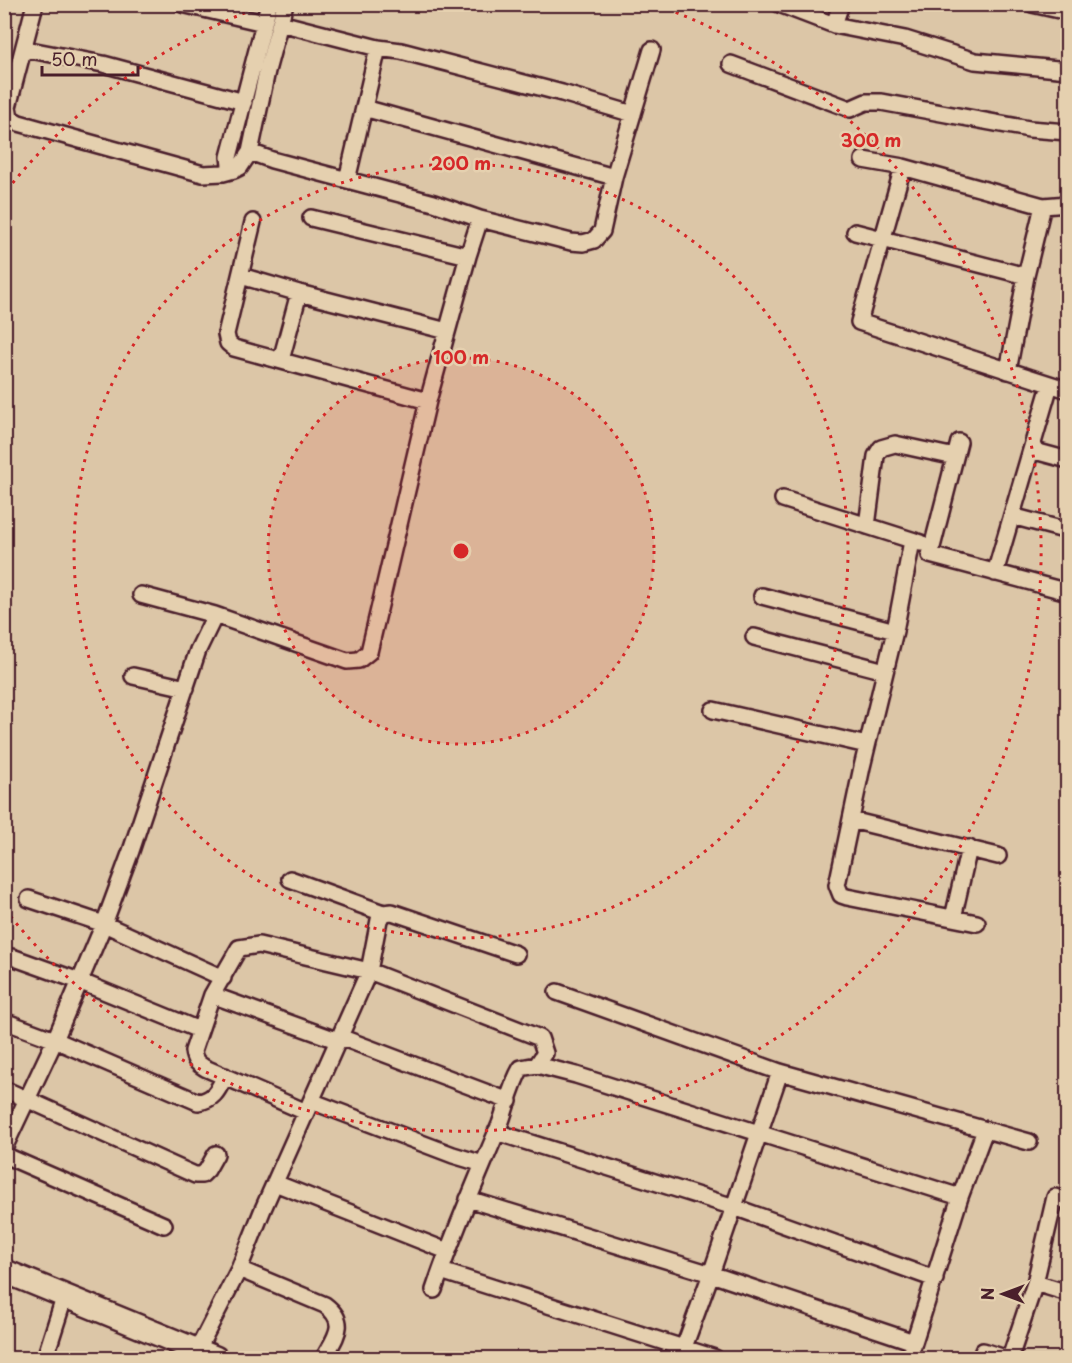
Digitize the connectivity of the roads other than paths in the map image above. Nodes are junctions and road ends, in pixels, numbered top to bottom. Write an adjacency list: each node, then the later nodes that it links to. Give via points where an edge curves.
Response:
1 (36, 4): 12 (street)
2 (182, 4): 9 (street)
3 (269, 4): 9 (street)
4 (285, 4): 9 (street)
5 (779, 4): 10 (street)
6 (841, 4): 10 (street)
7 (1032, 4): 8 (street)
8 (1068, 12)
9 (272, 23): 11 (street); 16 (street); 20 (street, via 267,71)
10 (834, 25): 15 (street, via 905,39 975,61)
11 (378, 48): 17 (street); 18 (street)
12 (25, 49): 16 (street, via 103,64); 22 (street, via 8,107 10,118 203,174 223,173)
13 (652, 50): 18 (street)
14 (731, 64): 19 (street, via 850,109 866,102 881,102 1029,129)
15 (1068, 70)
16 (244, 102): 22 (street, via 229,157)
17 (364, 108): 24 (street); 25 (street)
18 (633, 114): 24 (street)
19 (1068, 132)
20 (250, 152): 22 (street); 25 (street)
21 (863, 160): 23 (street)
22 (234, 167)
23 (903, 167): 27 (street); 32 (street)
24 (614, 177): 29 (street, via 602,231 594,240 571,242)
25 (346, 180): 29 (street)
26 (1068, 204): 27 (street)
27 (1042, 206): 35 (street)
28 (311, 218): 33 (street)
29 (480, 219): 33 (street)
30 (253, 222): 34 (street)
31 (855, 232): 32 (street)
32 (883, 239): 35 (street); 39 (street, via 859,322)
33 (468, 256): 37 (street)
34 (241, 276): 36 (street); 38 (street, via 226,333 228,343)
35 (1026, 276): 39 (street)
36 (299, 293): 37 (street); 38 (street)
37 (447, 331): 42 (street)
38 (281, 360): 42 (street)
39 (1008, 371): 40 (street)
40 (1050, 385): 41 (street); 43 (street)
41 (1068, 390)
42 (428, 400): 55 (street, via 369,652 359,660 347,661)
43 (1031, 450): 44 (street); 46 (street)
44 (1068, 460)
45 (783, 499): 47 (street)
46 (1012, 516): 48 (street); 51 (street)
47 (867, 526): 49 (street); 50 (street, via 876,456 881,448 895,444 957,450)
48 (1068, 531)
49 (912, 541): 50 (street); 56 (street)
50 (933, 545): 51 (street, via 930,555)
51 (995, 573): 52 (street)
52 (1068, 592)
53 (141, 595): 55 (street)
54 (762, 596): 56 (street)
55 (215, 615): 60 (street)
56 (895, 631): 58 (street)
57 (754, 637): 58 (street)
58 (885, 670): 62 (street)
59 (133, 676): 60 (street)
60 (186, 688): 71 (street)
61 (713, 710): 62 (street)
62 (867, 745): 63 (street)
63 (851, 820): 64 (street); 69 (street, via 837,885 841,895)
64 (969, 848): 65 (street); 69 (street)
65 (998, 856)
66 (290, 879): 68 (street)
67 (29, 899): 71 (street)
68 (383, 914): 72 (street, via 400,914); 74 (street)
69 (953, 918): 70 (street)
70 (977, 923)
71 (104, 924): 75 (street); 76 (street)
72 (516, 954)
73 (12, 957): 76 (street)
74 (369, 971): 75 (street, via 246,945 237,950); 81 (street); 83 (street, via 540,1038 545,1053)
75 (223, 978): 78 (street)
76 (79, 981): 80 (street); 82 (street)
77 (557, 992): 84 (street)
78 (212, 995): 80 (street); 81 (street)
79 (4, 1022): 82 (street)
80 (199, 1030): 85 (street, via 193,1051 197,1063)
81 (339, 1039): 88 (street); 89 (street)
82 (56, 1040): 85 (street, via 198,1102 216,1094); 87 (street)
83 (537, 1065): 88 (street, via 521,1068); 92 (street)
84 (780, 1072): 90 (street); 92 (street)
85 (225, 1076): 89 (street)
86 (4, 1089): 87 (street)
87 (28, 1098): 94 (street); 95 (street, via 195,1175 202,1175)
88 (509, 1101): 91 (street)
89 (309, 1106): 97 (street); 98 (street)
90 (985, 1130): 93 (street); 99 (street)
91 (496, 1132): 97 (street); 102 (street)
92 (759, 1132): 99 (street); 102 (street)
93 (1029, 1142)
94 (4, 1148)
95 (216, 1154)
96 (4, 1155): 103 (street)
97 (483, 1164): 100 (street)
98 (275, 1183): 104 (street); 105 (street)
99 (960, 1197): 109 (street)
100 (468, 1199): 104 (street); 108 (street)
101 (1067, 1200): 110 (street, via 1054,1197)
102 (734, 1208): 108 (street); 109 (street)
103 (164, 1225)
104 (447, 1251): 107 (street)
105 (239, 1269): 116 (street); 118 (street, via 334,1312 339,1318 338,1331)
106 (4, 1271): 113 (street)
107 (441, 1271): 111 (street); 115 (street)
108 (711, 1274): 114 (street); 115 (street)
109 (934, 1279): 114 (street)
110 (1035, 1283): 112 (street); 122 (street)
111 (434, 1290)
112 (1068, 1293)
113 (65, 1295): 116 (street); 117 (street)
114 (914, 1342): 120 (street)
115 (682, 1353): 119 (street)
116 (206, 1355)
117 (45, 1359)
118 (324, 1359)
119 (715, 1359)
120 (909, 1359)
121 (981, 1359): 122 (street, via 983,1351)
122 (1007, 1359)

